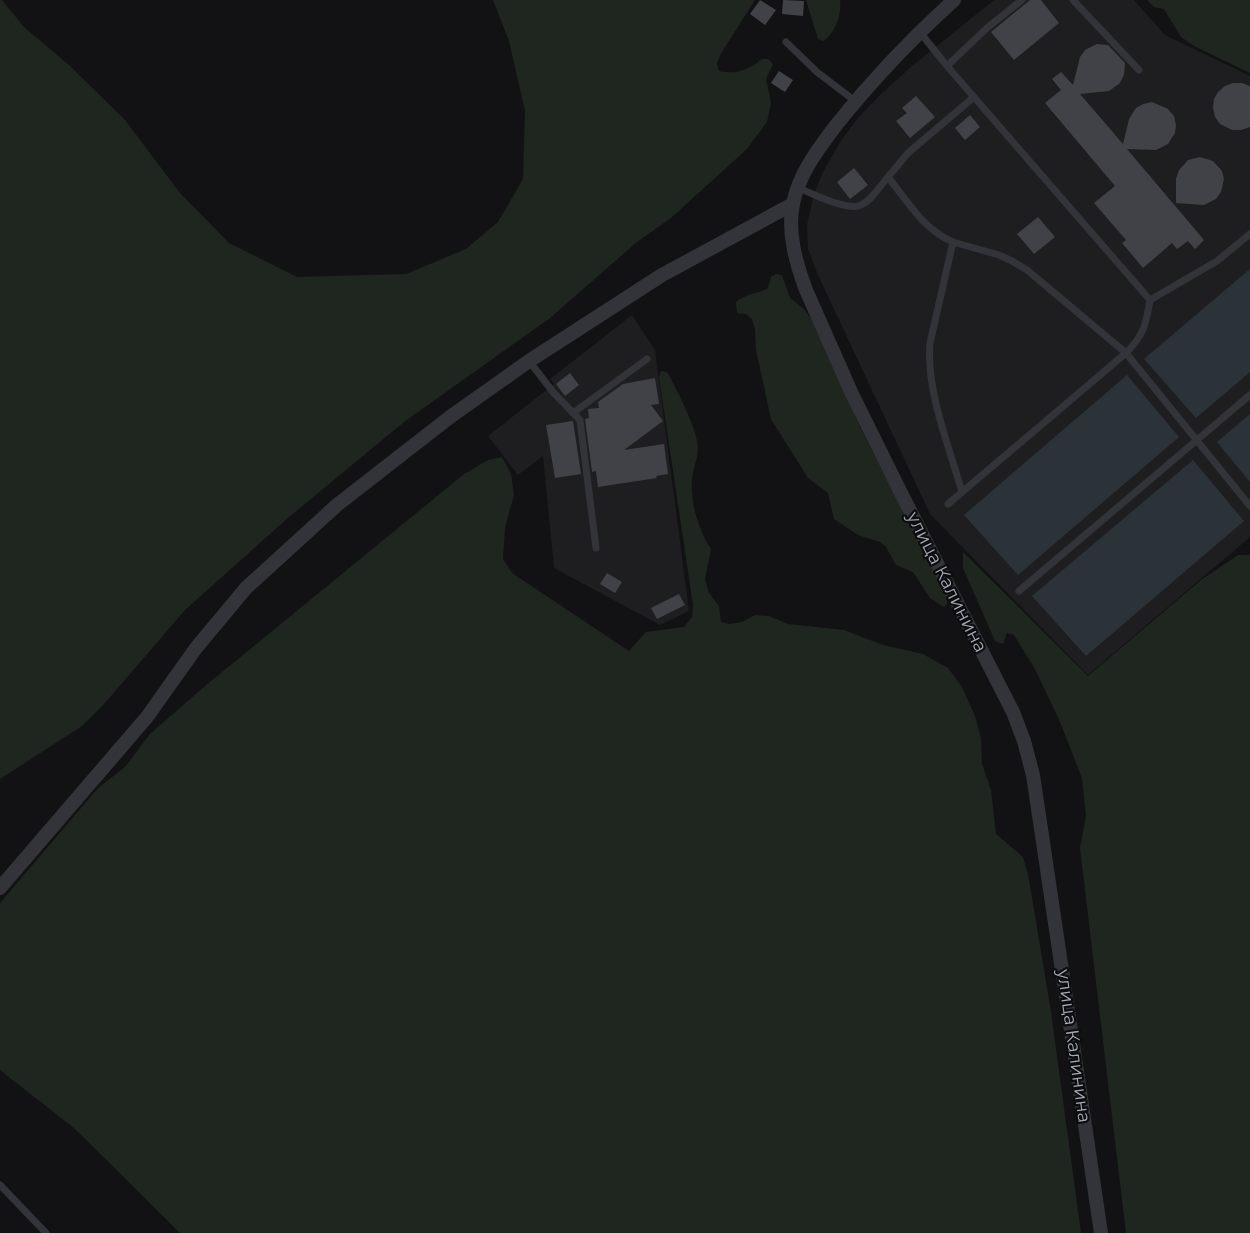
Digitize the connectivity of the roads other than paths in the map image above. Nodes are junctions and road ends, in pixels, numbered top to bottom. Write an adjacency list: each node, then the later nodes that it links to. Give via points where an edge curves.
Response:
1 (954, 0): 4 (street, улица Калинина)
2 (1022, 0): 6 (lane)
3 (1073, 0): 7 (lane)
4 (919, 31): 6 (lane); 9 (street, улица Калинина)
5 (786, 42): 9 (lane)
6 (947, 66): 8 (lane)
7 (1139, 70)
8 (974, 97): 10 (lane, via 908,153); 15 (lane)
9 (855, 101): 11 (street, улица Калинина, via 812,160)
10 (888, 177): 11 (lane, via 868,201 855,208); 14 (lane, via 922,221)
11 (798, 188): 12 (street, улица Калинина)
12 (793, 204): 18 (street, via 662,275); 30 (street, улица Калинина, via 794,252 806,290 857,404 1013,712 1024,741 1035,786)
13 (1250, 234): 15 (lane, via 1217,261)
14 (953, 242): 16 (lane, via 1012,261 1027,270); 22 (lane, via 928,360)
15 (1150, 300): 16 (lane, via 1146,327)
16 (1126, 353): 21 (lane); 22 (lane)
17 (647, 359): 20 (lane)
18 (529, 361): 20 (lane); 27 (street, via 337,505 246,588 196,648 140,726)
19 (1250, 395): 21 (lane)
20 (573, 413): 25 (lane, via 580,420)
21 (1196, 441): 24 (lane); 26 (lane)
22 (962, 492): 23 (lane)
23 (948, 504)
24 (1250, 506)
25 (596, 548)
26 (1018, 591)
27 (0, 888)
28 (0, 1185): 29 (lane)
29 (46, 1233)
30 (1101, 1233)

